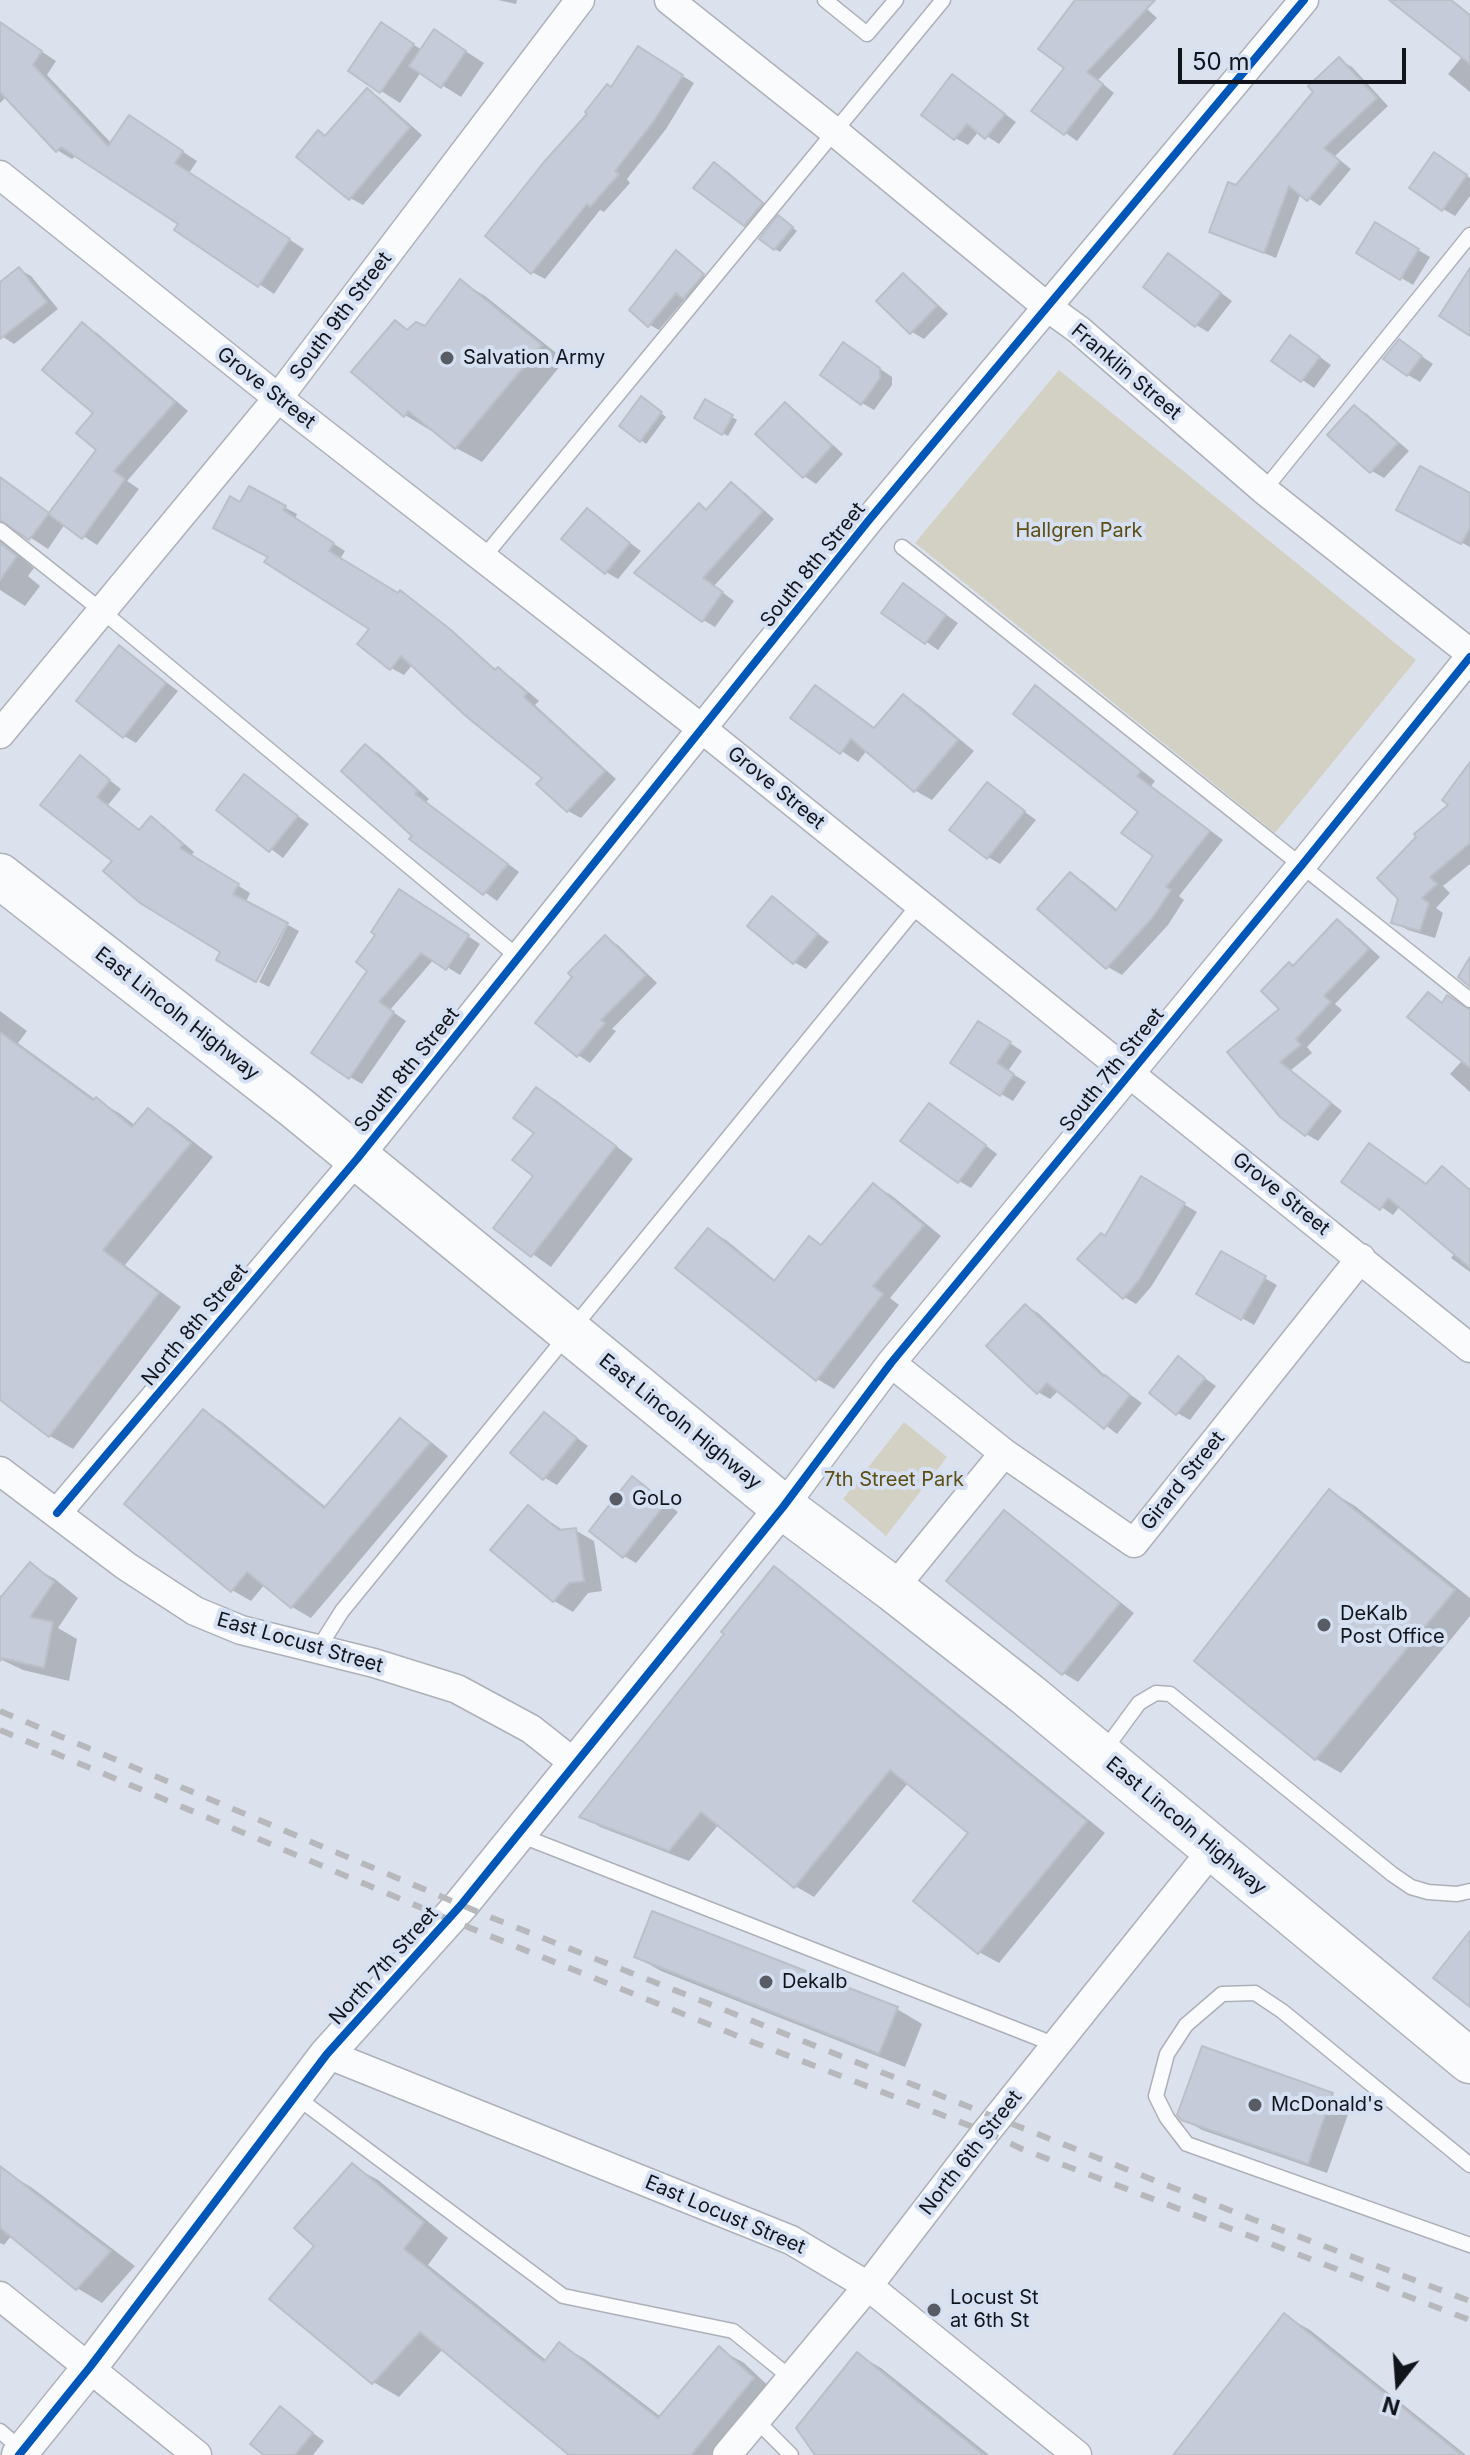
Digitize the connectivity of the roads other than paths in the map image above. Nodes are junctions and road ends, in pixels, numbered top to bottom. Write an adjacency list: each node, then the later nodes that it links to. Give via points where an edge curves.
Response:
1 (580, 0): 11 (street, South 9th Street)
2 (669, 0): 7 (street, Franklin Street)
3 (825, 0): 4 (lane, via 867,34)
4 (896, 0)
5 (943, 0): 7 (lane)
6 (1304, 0): 10 (street, South 8th Street)
7 (835, 132): 10 (street, Franklin Street); 15 (lane)
8 (0, 175): 11 (street, Grove Street)
9 (1470, 235): 12 (lane)
10 (1046, 306): 12 (street, Franklin Street); 18 (street, South 8th Street)
11 (278, 398): 15 (street, Grove Street); 16 (street, South 9th Street)
12 (1264, 490): 17 (street, Franklin Street)
13 (0, 530): 16 (lane)
14 (902, 547): 20 (lane)
15 (483, 558): 18 (street, Grove Street)
16 (102, 611): 19 (street, South 9th Street); 23 (lane)
17 (1470, 655): 20 (street, South 7th Street)
18 (701, 728): 22 (street, Grove Street); 23 (street, South 8th Street)
19 (0, 734)
20 (1302, 865): 24 (lane); 25 (street, South 7th Street)
21 (0, 876): 26 (main road, East Lincoln Highway)
22 (920, 903): 25 (street, Grove Street); 28 (lane)
23 (518, 957): 26 (street, South 8th Street)
24 (1470, 1000)
25 (1131, 1073): 27 (street, Grove Street); 30 (street, South 7th Street)
26 (357, 1159): 28 (main road, East Lincoln Highway); 34 (street, North 8th Street)
27 (1361, 1258): 29 (street, Grove Street); 31 (street, Girard Street, via 1134,1543)
28 (569, 1331): 33 (main road, East Lincoln Highway); 36 (lane, via 342,1611)
29 (1470, 1348)
30 (891, 1363): 31 (street, Girard Street); 33 (street, South 7th Street)
31 (1004, 1453): 35 (street)
32 (0, 1471): 34 (street, East Locust Street)
33 (783, 1507): 35 (main road, East Lincoln Highway); 38 (street, North 7th Street)
34 (57, 1513): 36 (street, East Locust Street, via 195,1611 241,1630)
35 (893, 1589): 37 (main road, East Lincoln Highway)
36 (318, 1649): 38 (street, East Locust Street, via 457,1689 531,1729)
37 (1101, 1756): 40 (main road, East Lincoln Highway); 41 (lane, via 1139,1703 1156,1693 1170,1694 1411,1887)
38 (574, 1763): 39 (street, North 7th Street)
39 (517, 1834): 42 (lane); 43 (street, North 7th Street, via 461,1905)
40 (1213, 1849): 42 (street, North 6th Street); 44 (main road, East Lincoln Highway)
41 (1470, 1891)
42 (1056, 2045): 48 (street, North 6th Street)
43 (327, 2054): 45 (street, North 7th Street); 48 (street, East Locust Street, via 769,2230)
44 (1470, 2061)
45 (295, 2096): 50 (street, North 7th Street); 51 (lane, via 563,2296 733,2331)
46 (1470, 2165): 47 (lane, via 1255,1993 1222,1994 1186,2025 1167,2054 1156,2096 1187,2144)
47 (1470, 2245)
48 (868, 2286): 51 (street, North 6th Street); 57 (street, East Locust Street)
49 (0, 2296): 50 (street)
50 (90, 2367): 53 (street, North 7th Street); 54 (street)
51 (791, 2378): 52 (street, North 6th Street)
52 (756, 2420): 55 (street, North 6th Street); 56 (lane)
53 (14, 2445)
54 (197, 2455)
55 (727, 2455)
56 (791, 2455)
57 (1077, 2455)

